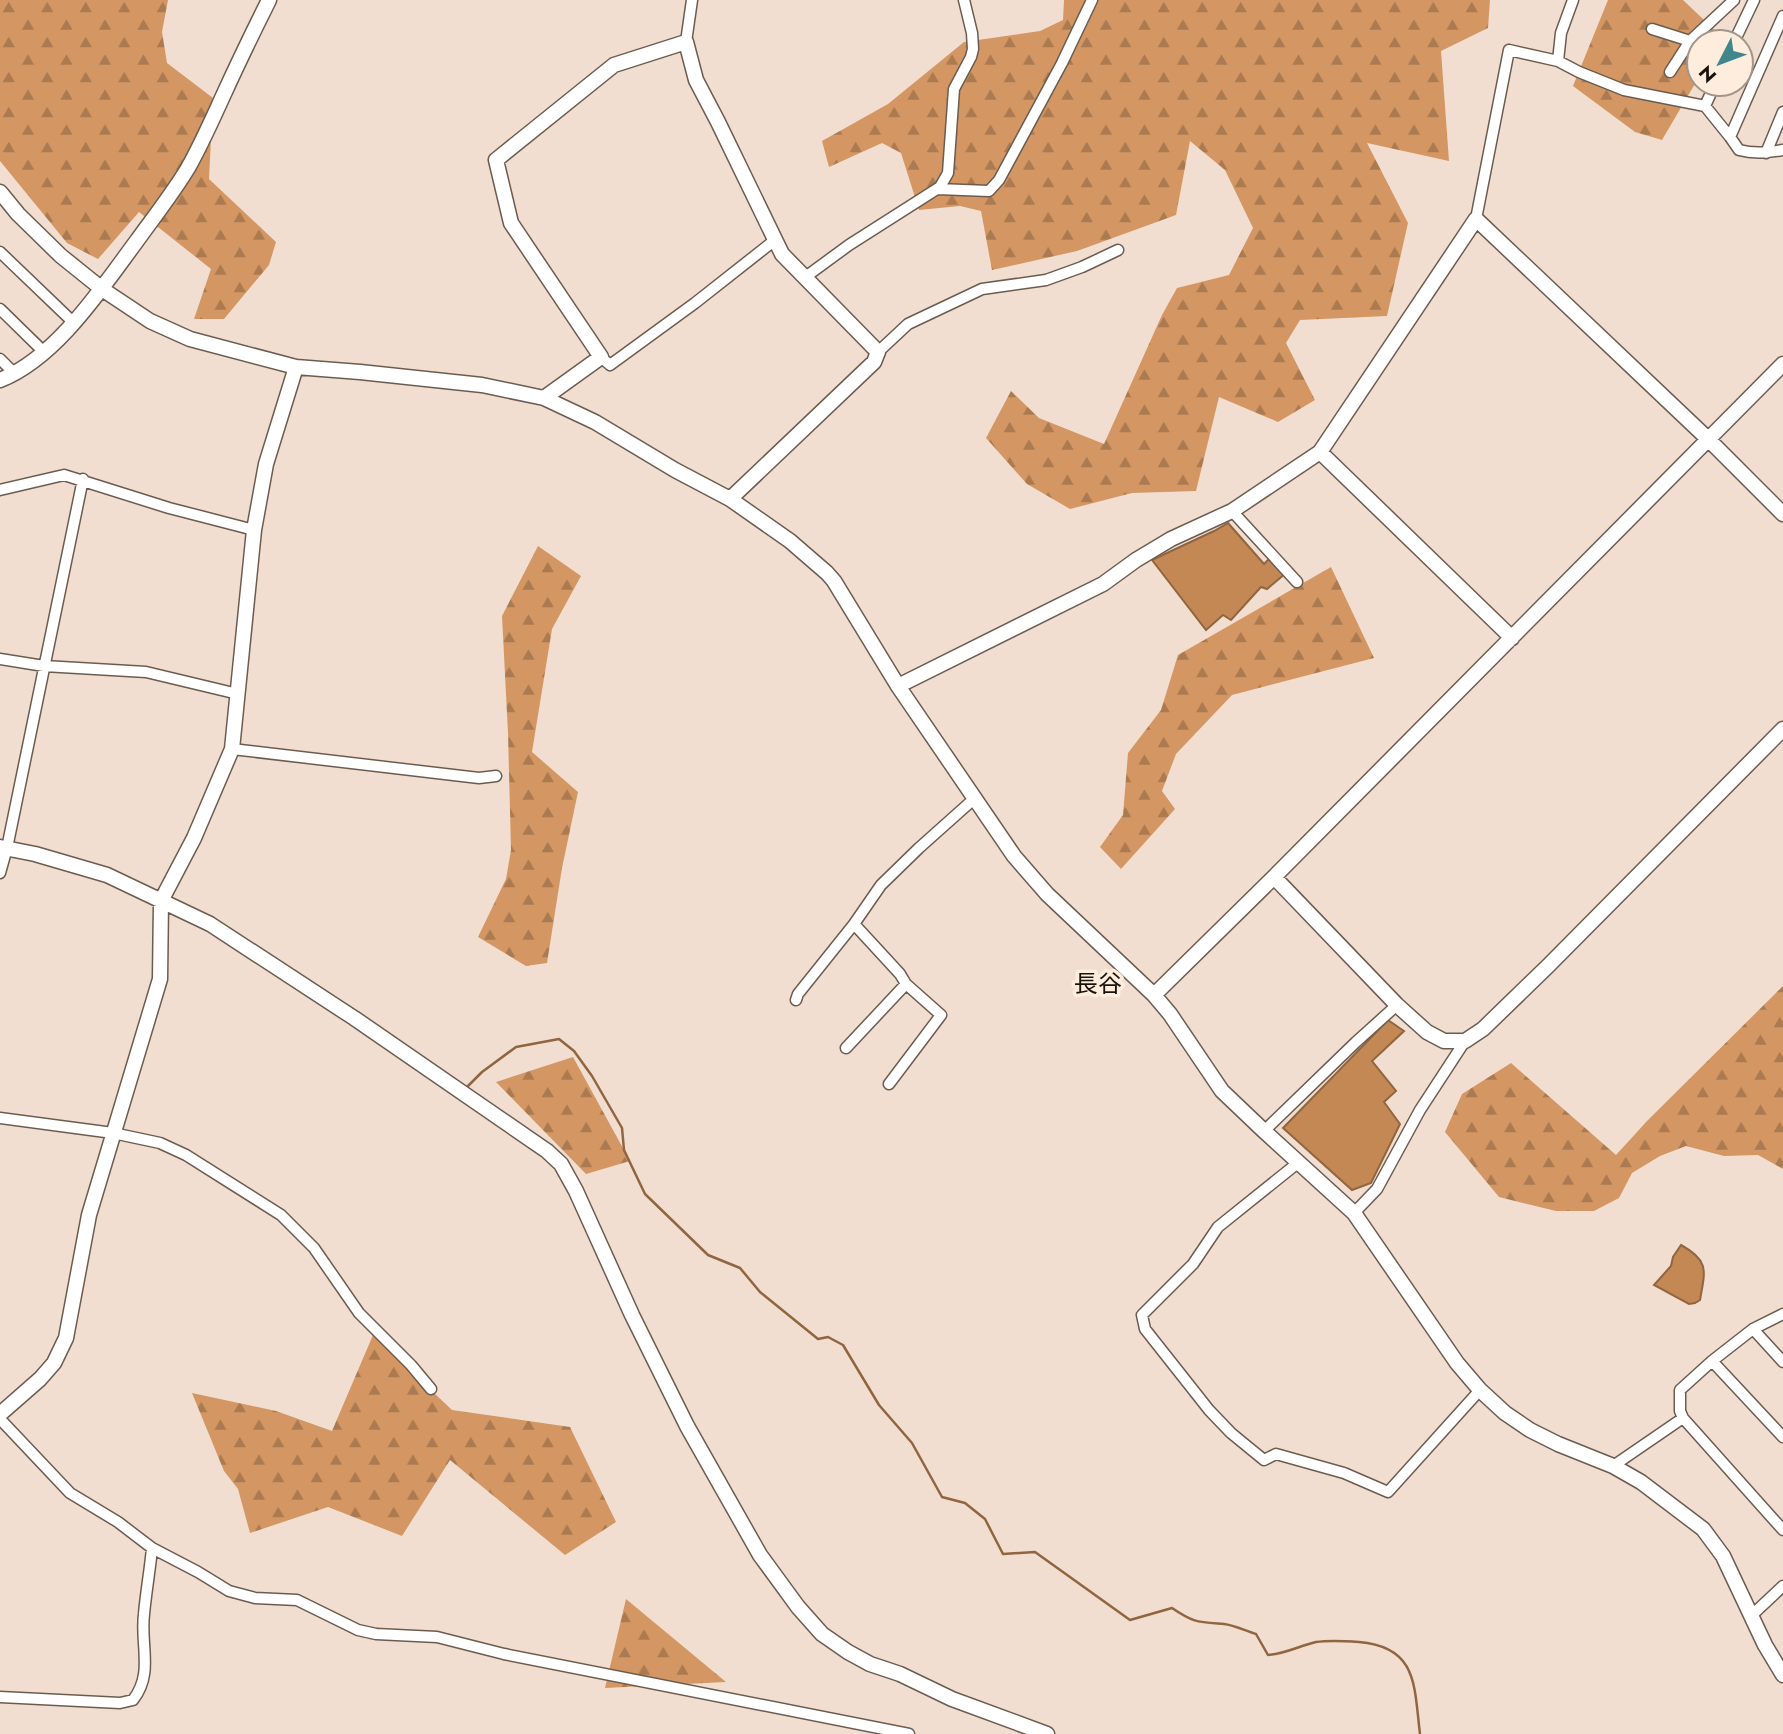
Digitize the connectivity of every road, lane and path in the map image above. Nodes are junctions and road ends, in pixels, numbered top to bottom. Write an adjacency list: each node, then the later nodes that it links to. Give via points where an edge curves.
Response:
1 (269, 0): 30 (street, via 189,167)
2 (692, 0): 13 (street)
3 (964, 0): 23 (street, via 973,49 954,89 948,173)
4 (1092, 0): 23 (street, via 999,180 989,191)
5 (1573, 0): 15 (street, via 1561,33)
6 (1734, 0): 9 (street)
7 (1754, 0): 10 (street)
8 (1783, 16): 20 (street)
9 (1704, 28)
10 (1741, 28)
11 (1652, 29): 12 (street)
12 (1685, 39)
13 (686, 41): 26 (street, via 696,80); 35 (street, via 614,65 495,160 512,223)
14 (1685, 49): 16 (street)
15 (1558, 61): 18 (street, via 1624,90); 25 (street, via 1509,50)
16 (1671, 72)
17 (1708, 98): 18 (street)
18 (1704, 106): 20 (street)
19 (1783, 112): 22 (street)
20 (1730, 137): 22 (street, via 1739,150)
21 (1783, 150): 22 (street)
22 (1766, 153)
23 (937, 189): 29 (street)
24 (0, 191): 30 (street, via 61,256)
25 (1476, 219): 42 (street); 43 (street)
26 (775, 240): 29 (street); 35 (street, via 610,365)
27 (1118, 250): 34 (street, via 1046,280 982,289 908,324)
28 (0, 252): 32 (street)
29 (804, 278): 34 (street)
30 (102, 289): 32 (street); 38 (street, via 150,321 190,339)
31 (0, 309): 33 (street)
32 (74, 323): 33 (street)
33 (44, 352): 39 (street)
34 (878, 352): 46 (street, via 874,362)
35 (601, 357): 41 (street)
36 (0, 359): 39 (street)
37 (1783, 364): 42 (street)
38 (296, 367): 41 (street, via 482,385); 49 (street, via 267,464)
39 (15, 374): 40 (street)
40 (0, 380)
41 (544, 398): 46 (street, via 596,422)
42 (1708, 439): 48 (street); 51 (street)
43 (1320, 452): 47 (street); 51 (street)
44 (83, 479): 45 (street, via 64,475); 49 (street); 53 (street)
45 (0, 490)
46 (730, 499): 54 (street, via 827,573)
47 (1232, 511): 50 (street); 54 (street, via 1171,539 1103,584)
48 (1783, 514)
49 (254, 530): 55 (street)
50 (1297, 582)
51 (1512, 638): 62 (street)
52 (0, 659): 53 (street)
53 (44, 666): 55 (street, via 146,672); 60 (street)
54 (898, 686): 59 (street)
55 (238, 694): 57 (street)
56 (1783, 729): 69 (street, via 1548,966)
57 (232, 749): 58 (street, via 479,778); 63 (street)
58 (496, 776)
59 (975, 797): 64 (street, via 881,885); 66 (street, via 1014,856 1047,894)
60 (3, 847): 61 (street); 63 (street, via 107,875)
61 (0, 873)
62 (1274, 877): 66 (street); 68 (street)
63 (161, 901): 74 (street, via 160,979); 94 (street, via 210,924 257,954 561,1164 687,1426 760,1555 798,1607 822,1634 870,1664)
64 (854, 924): 65 (street); 67 (street)
65 (906, 984): 70 (street); 71 (street, via 940,1015)
66 (1154, 995): 73 (street, via 1222,1091)
67 (796, 1000)
68 (1397, 1005): 69 (street, via 1444,1041); 73 (street)
69 (1465, 1041): 76 (street, via 1377,1189)
70 (846, 1048)
71 (889, 1084)
72 (0, 1118): 74 (street)
73 (1264, 1131): 75 (street)
74 (113, 1133): 81 (street, via 160,1143 186,1155 281,1215 314,1248 359,1313); 83 (street, via 89,1215 66,1338 40,1380)
75 (1299, 1162): 76 (street); 82 (street, via 1217,1227 1194,1264 1142,1315 1145,1329 1209,1410 1264,1460 1276,1454 1344,1473 1388,1492)
76 (1354, 1213): 82 (street)
77 (1783, 1314): 78 (street)
78 (1753, 1329): 79 (street); 80 (street)
79 (1713, 1361): 84 (street, via 1680,1390); 85 (street)
80 (1783, 1362)
81 (431, 1389)
82 (1480, 1390): 86 (street, via 1530,1430)
83 (1, 1413): 88 (street, via 70,1493)
84 (1683, 1418): 86 (street); 87 (street)
85 (1783, 1437)
86 (1613, 1466): 90 (street, via 1703,1529 1723,1556)
87 (1783, 1530)
88 (152, 1548): 92 (street, via 143,1617 146,1674 133,1700); 93 (street, via 229,1591 255,1598 297,1600 358,1630 437,1637)
89 (1783, 1586): 90 (street)
90 (1751, 1616): 91 (street)
91 (1781, 1669)
92 (0, 1697)
93 (909, 1734)
94 (1047, 1734)

